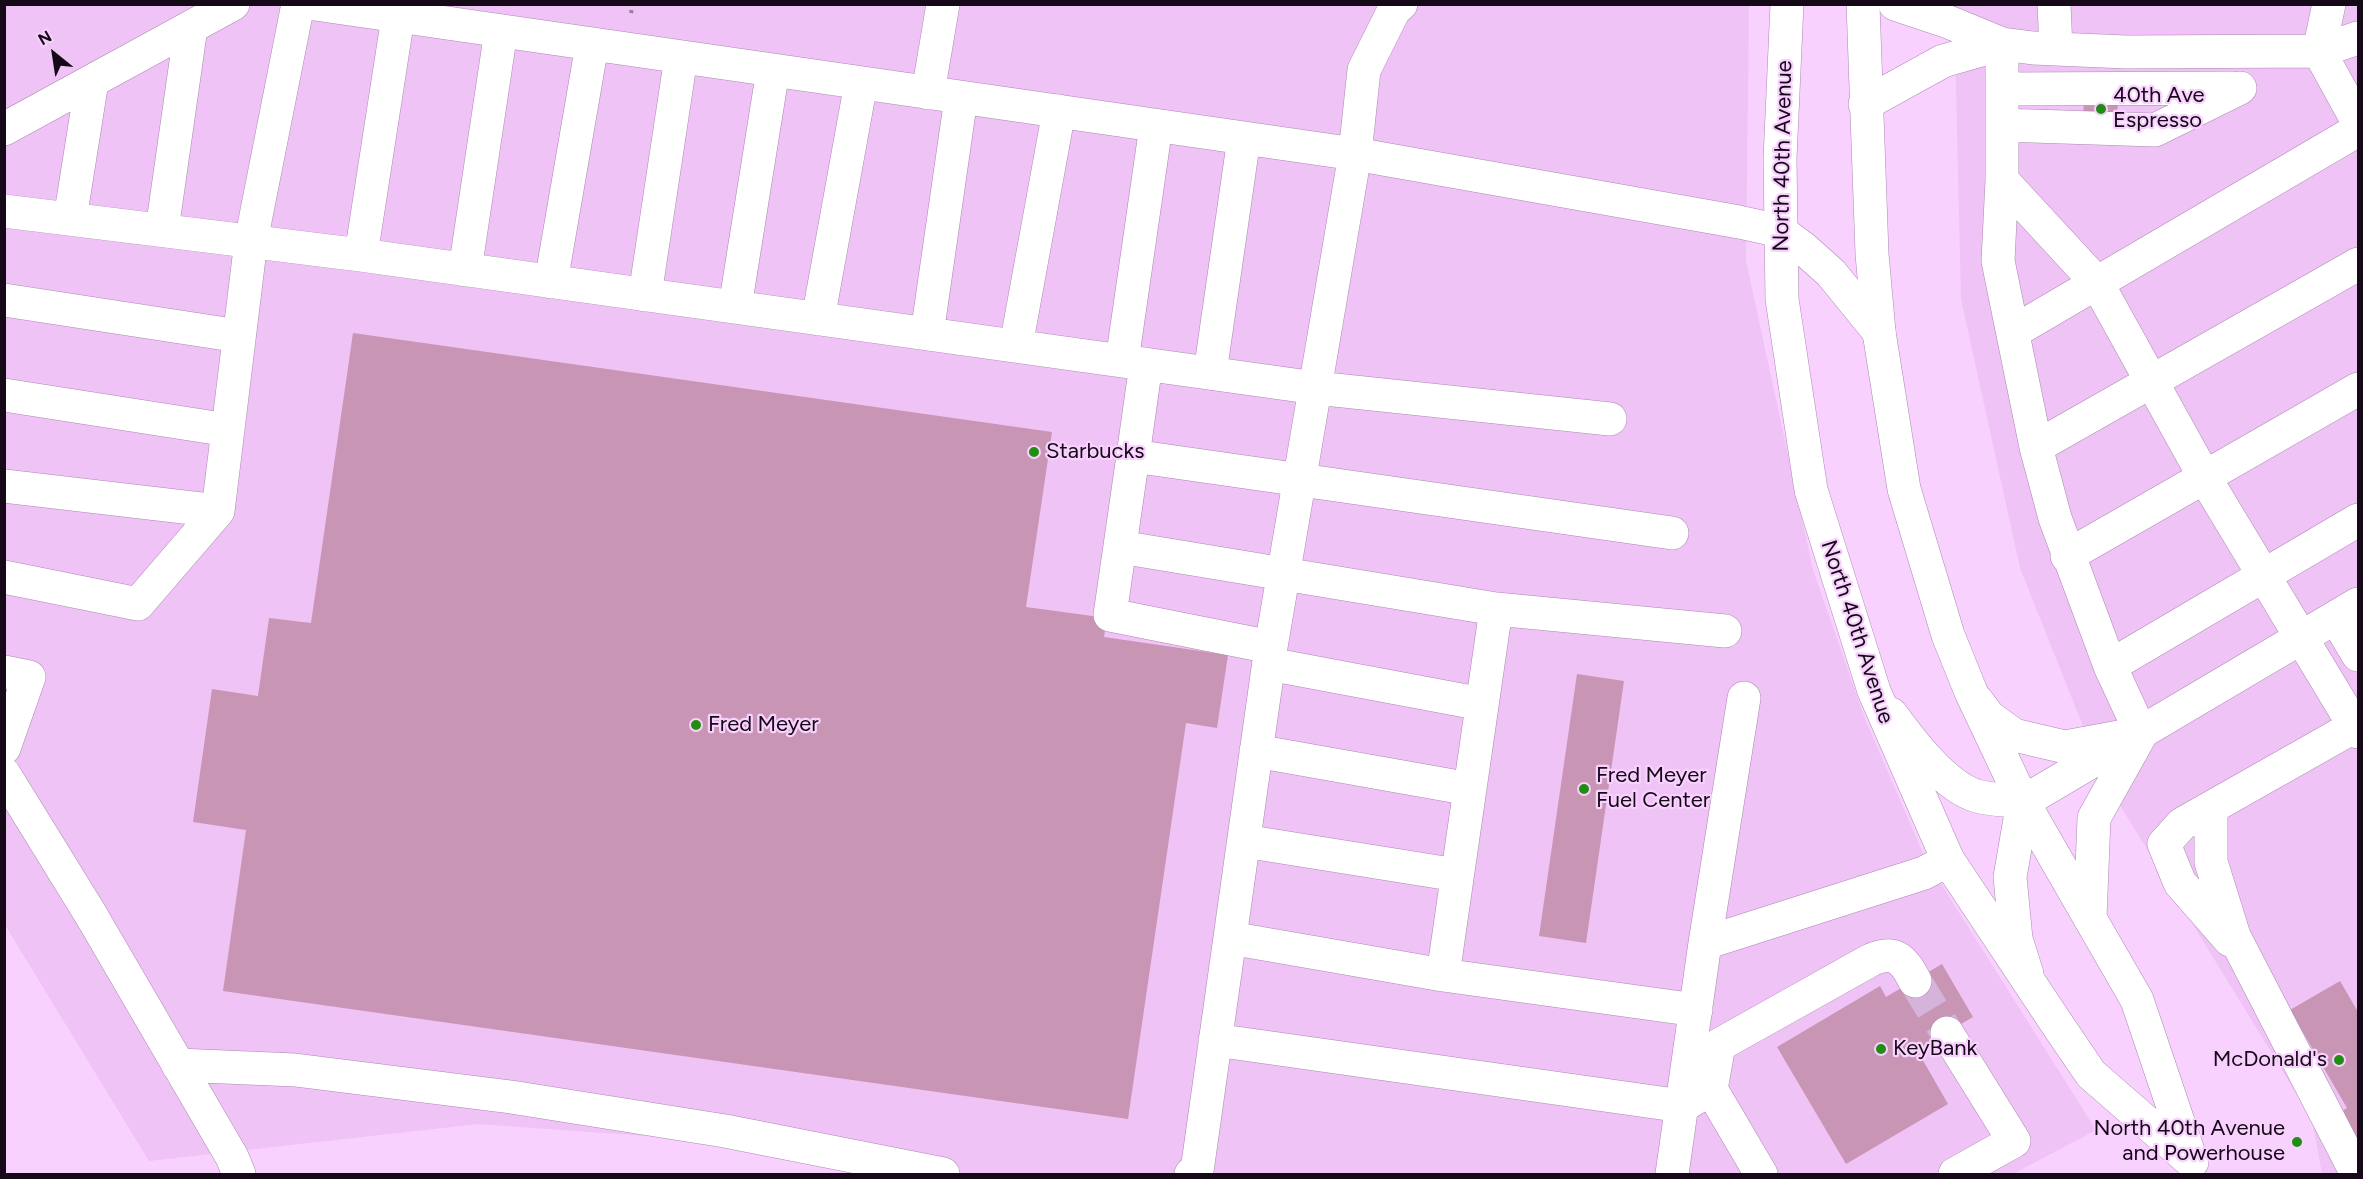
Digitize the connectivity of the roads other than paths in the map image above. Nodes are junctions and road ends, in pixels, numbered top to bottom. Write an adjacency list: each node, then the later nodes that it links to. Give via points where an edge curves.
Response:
1 (232, 4): 12 (main road)
2 (298, 4): 40 (main road)
3 (315, 4): 11 (main road)
4 (943, 4): 24 (main road)
5 (1401, 4): 34 (main road, via 1394,10 1364,70)
6 (1787, 4): 39 (main road, North 40th Avenue)
7 (1863, 4): 26 (main road, North 40th Avenue)
8 (1895, 4): 15 (main road)
9 (2054, 4): 17 (main road)
10 (2329, 4): 18 (main road)
11 (398, 17): 13 (main road); 41 (main road)
12 (191, 27): 21 (main road); 38 (main road)
13 (501, 31): 16 (main road); 43 (main road)
14 (2358, 38): 18 (main road)
15 (2002, 44): 17 (main road); 23 (main road); 26 (main road, via 1942,61)
16 (592, 45): 19 (main road); 44 (main road)
17 (2056, 49): 18 (main road)
18 (2319, 51): 28 (main road)
19 (681, 57): 20 (main road); 46 (main road)
20 (773, 70): 22 (main road); 48 (main road)
21 (92, 81): 31 (main road); 37 (main road)
22 (861, 83): 24 (main road); 49 (main road)
23 (2003, 89): 29 (main road); 29 (main road, via 2240,88 2155,130)
24 (928, 93): 25 (main road)
25 (961, 98): 27 (main road); 52 (main road)
26 (1865, 104): 50 (main road, North 40th Avenue)
27 (1059, 111): 30 (main road); 54 (main road)
28 (2358, 122)
29 (2002, 125): 35 (main road)
30 (1156, 126): 33 (main road); 55 (main road)
31 (4, 129)
32 (2358, 130): 45 (main road)
33 (1244, 138): 34 (main road); 56 (main road)
34 (1355, 154): 39 (main road); 58 (main road)
35 (2002, 180): 45 (main road); 51 (main road, via 1998,261)
36 (4, 210): 37 (main road)
37 (70, 219): 38 (main road)
38 (162, 230): 40 (main road)
39 (1780, 231): 50 (main road, via 1831,273); 84 (main road, North 40th Avenue, via 1782,299 1811,490)
40 (251, 241): 41 (main road); 53 (main road)
41 (361, 255): 43 (main road)
42 (2358, 264): 57 (main road)
43 (465, 270): 44 (main road)
44 (551, 282): 46 (main road)
45 (2097, 283): 51 (main road); 57 (main road)
46 (645, 295): 48 (main road)
47 (4, 300): 53 (main road)
48 (735, 307): 49 (main road)
49 (818, 319): 52 (main road)
50 (1879, 332): 85 (main road, North 40th Avenue, via 1904,489 1948,635)
51 (2013, 332): 63 (main road)
52 (927, 334): 54 (main road)
53 (239, 336): 62 (main road)
54 (1016, 346): 55 (main road)
55 (1134, 363): 56 (main road); 64 (main road)
56 (1209, 373): 58 (main road)
57 (2151, 381): 63 (main road); 65 (main road)
58 (1316, 388): 61 (main road); 66 (main road)
59 (2358, 389): 65 (main road)
60 (4, 396): 62 (main road)
61 (1610, 419)
62 (228, 430): 68 (main road)
63 (2036, 447): 72 (main road)
64 (1132, 456): 66 (main road); 71 (main road)
65 (2205, 478): 72 (main road); 74 (main road)
66 (1300, 482): 70 (main road); 73 (main road)
67 (4, 486): 68 (main road)
68 (218, 511): 75 (main road, via 138,604)
69 (2358, 520): 74 (main road)
70 (1672, 533)
71 (1120, 547): 73 (main road); 80 (main road, via 1110,615)
72 (2067, 556): 82 (main road)
73 (1283, 575): 76 (main road); 80 (main road)
74 (2264, 576): 79 (main road); 82 (main road)
75 (4, 577)
76 (1496, 609): 78 (main road); 87 (main road)
77 (2348, 611): 79 (main road); 81 (main road)
78 (1725, 631)
79 (2303, 638): 88 (main road); 89 (main road)
80 (1270, 655): 87 (main road); 91 (main road)
81 (2358, 655)
82 (2110, 666): 89 (main road)
83 (4, 672): 90 (main road, via 29,677)
84 (1874, 691): 94 (main road, via 1918,751 1954,783 1976,796); 97 (main road, North 40th Avenue)
85 (1971, 692): 89 (main road, via 1989,717 2014,735 2065,747); 94 (main road, North 40th Avenue)
86 (1744, 698): 101 (main road)
87 (1482, 704): 93 (main road)
88 (2357, 729): 95 (main road)
89 (2141, 733): 94 (main road); 99 (main road, via 2094,818)
90 (4, 748)
91 (1256, 751): 93 (main road); 96 (main road)
92 (4, 774): 109 (main road)
93 (1470, 789): 98 (main road)
94 (2023, 801): 99 (main road, North 40th Avenue); 105 (main road, via 2010,877 2016,939)
95 (2211, 810): 102 (main road, via 2211,862 2234,936); 102 (main road, via 2182,824 2164,844 2180,883)
96 (1244, 841): 98 (main road); 100 (main road)
97 (1948, 860): 101 (main road, via 1924,873); 105 (main road, North 40th Avenue)
98 (1457, 875): 103 (main road)
99 (2090, 918): 112 (main road, North 40th Avenue, via 2136,1000)
100 (1230, 938): 103 (main road); 108 (main road)
101 (1705, 944): 106 (main road)
102 (2246, 958): 119 (main road)
103 (1443, 975): 106 (main road)
104 (1915, 981): 110 (main road, via 1897,957 1882,955 1869,961 1719,1045)
105 (2029, 982): 112 (main road, North 40th Avenue, via 2091,1074)
106 (1696, 1010): 111 (main road)
107 (1947, 1033): 118 (main road, via 2014,1141)
108 (1215, 1040): 111 (main road); 115 (main road, via 1197,1171)
109 (178, 1065): 113 (main road); 114 (main road, via 295,1070 511,1097 725,1131)
110 (1711, 1089): 111 (main road); 117 (main road)
111 (1682, 1106): 116 (main road)
112 (2196, 1168)
113 (239, 1174)
114 (943, 1174)
115 (1191, 1174)
116 (1672, 1174)
117 (1761, 1174)
118 (1955, 1174)
119 (2357, 1174)

